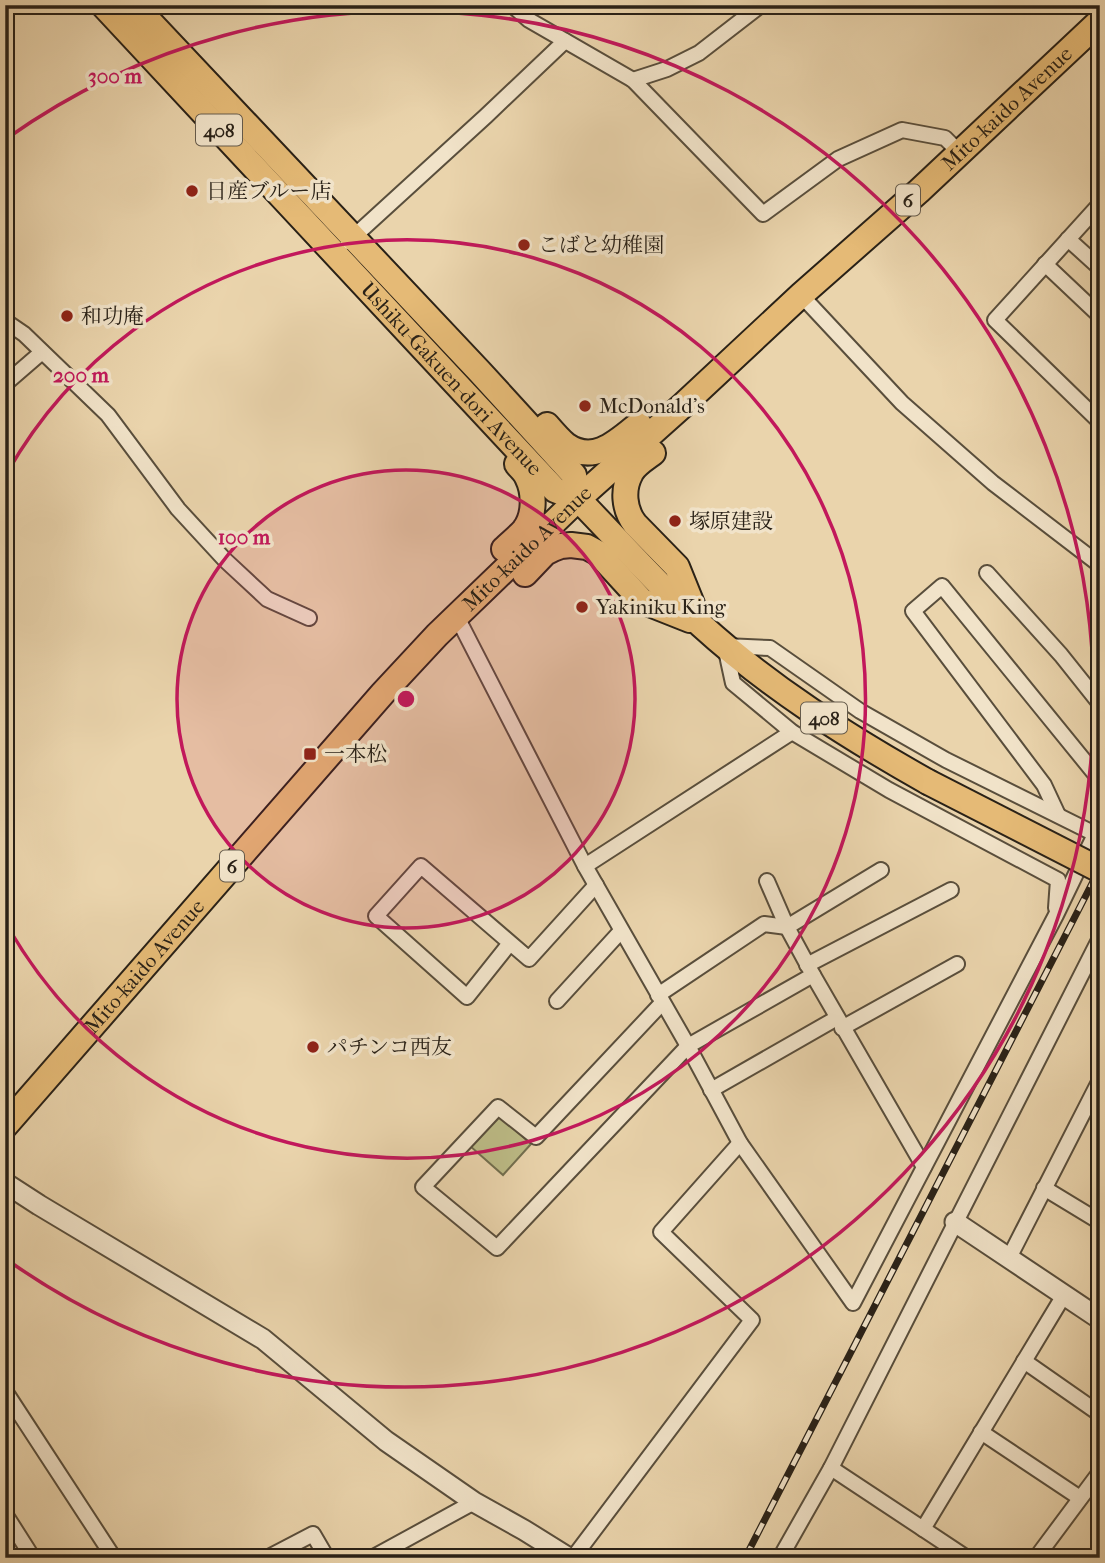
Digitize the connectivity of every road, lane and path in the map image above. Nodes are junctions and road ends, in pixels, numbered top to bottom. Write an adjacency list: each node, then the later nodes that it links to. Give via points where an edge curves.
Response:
1 (103, 5): 11 (highway, Ushiku-Gakuen-dori Avenue / 408)
2 (134, 5): 11 (highway, Ushiku-Gakuen-dori Avenue / 408)
3 (512, 5): 6 (street)
4 (761, 5): 7 (street, via 699,52)
5 (1100, 21): 8 (highway, Mito-kaido Avenue / 6)
6 (565, 41): 7 (street); 11 (street)
7 (633, 80): 8 (street, via 763,214 838,159 902,130 945,138)
8 (960, 153): 14 (highway, Mito-kaido Avenue / 6)
9 (1100, 204): 10 (street)
10 (1068, 239): 12 (street); 13 (street)
11 (343, 246): 18 (highway, Ushiku-Gakuen-dori Avenue / 408); 21 (highway, Ushiku-Gakuen-dori Avenue / 408)
12 (1045, 264): 15 (street); 23 (street, via 995,320)
13 (1100, 268)
14 (802, 295): 19 (highway, Mito-kaido Avenue / 6); 25 (street, via 902,403 993,483)
15 (1100, 316)
16 (5, 321): 17 (street)
17 (41, 352): 20 (street); 29 (street, via 108,415 178,509 225,560 267,599)
18 (480, 372): 19 (highway, via 506,384 567,445 593,452 616,443 698,377); 24 (highway, Ushiku-Gakuen-dori Avenue / 408, via 574,475)
19 (714, 376): 22 (highway, Mito-kaido Avenue / 6)
20 (5, 384)
21 (455, 384): 24 (highway, Ushiku-Gakuen-dori Avenue / 408, via 555,490); 27 (highway, via 472,414 527,476 532,490 530,520 485,568)
22 (681, 407): 24 (highway, Mito-kaido Avenue / 6); 30 (highway, via 662,444 631,472 626,509 677,567)
23 (1100, 422)
24 (578, 499): 27 (highway, Mito-kaido Avenue / 6); 30 (highway, 408)
25 (1100, 565)
26 (987, 573): 32 (street)
27 (477, 597): 28 (highway, Mito-kaido Avenue / 6); 30 (highway, via 508,590 545,553 571,545 598,552 642,601)
28 (457, 617): 37 (street); 57 (highway, Mito-kaido Avenue / 6, via 383,693)
29 (309, 618)
30 (700, 624): 31 (highway, 408)
31 (725, 646): 33 (street, via 733,683); 35 (street, via 770,648 871,717); 39 (highway, 408, bridge, via 880,755)
32 (1100, 704)
33 (792, 732): 37 (street); 43 (street, via 889,790 1058,880)
34 (1100, 780): 35 (street, via 942,586 913,611 1044,785)
35 (1058, 815): 36 (street)
36 (1097, 829): 43 (street)
37 (585, 866): 41 (street)
38 (881, 870): 44 (street)
39 (1100, 870)
40 (766, 881): 44 (street)
41 (596, 885): 45 (street); 47 (street, via 529,959)
42 (951, 890): 50 (street)
43 (1056, 915): 59 (street)
44 (787, 927): 50 (street); 51 (street, via 764,925)
45 (621, 931): 51 (street); 52 (street)
46 (1100, 938): 48 (street)
47 (510, 943): 47 (street, via 421,866 376,916 467,997)
48 (1095, 960): 62 (street)
49 (957, 964): 53 (street)
50 (810, 970): 53 (street); 54 (street)
51 (660, 999): 54 (street); 54 (street, via 536,1137 498,1107 423,1186 497,1248)
52 (557, 1001)
53 (840, 1023): 56 (street); 59 (street)
54 (688, 1046): 56 (street)
55 (1100, 1080): 61 (street)
56 (711, 1090): 58 (street)
57 (5, 1126)
58 (740, 1143): 59 (street, via 853,1303); 83 (street, via 662,1232 752,1320)
59 (924, 1167)
60 (5, 1183): 74 (street, via 263,1339 386,1441)
61 (1044, 1188): 63 (street); 64 (street)
62 (955, 1222): 64 (street); 71 (street)
63 (1100, 1222)
64 (1009, 1258): 65 (street)
65 (1064, 1295): 66 (street); 67 (street)
66 (1100, 1319)
67 (1024, 1361): 69 (street); 70 (street)
68 (5, 1391): 79 (street)
69 (1100, 1414)
70 (981, 1432): 73 (street); 76 (street)
71 (831, 1468): 76 (street); 77 (street)
72 (1100, 1472): 73 (street)
73 (1080, 1498): 85 (street)
74 (474, 1502): 82 (street); 83 (street)
75 (5, 1514): 78 (street)
76 (923, 1529): 84 (street)
77 (784, 1556)
78 (33, 1558)
79 (114, 1558)
80 (268, 1558): 81 (street, via 313,1534)
81 (327, 1558)
82 (372, 1558)
83 (571, 1558)
84 (967, 1558)
85 (1036, 1558)

